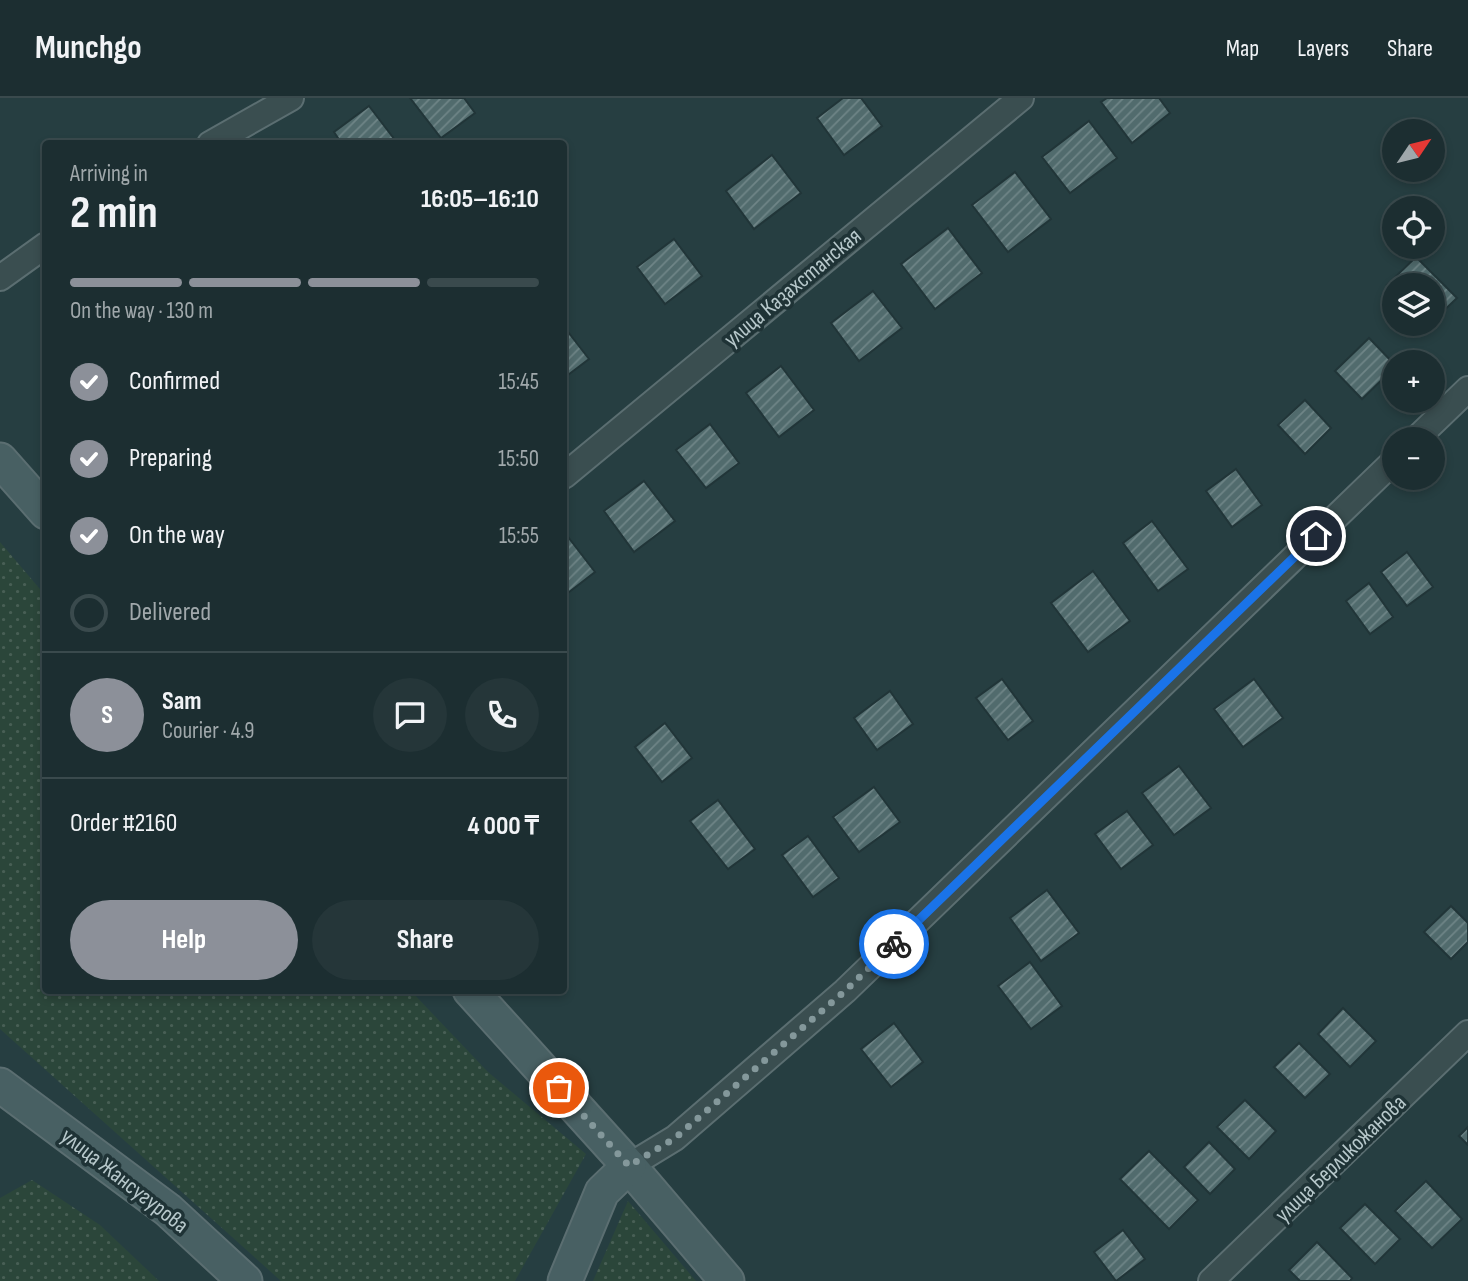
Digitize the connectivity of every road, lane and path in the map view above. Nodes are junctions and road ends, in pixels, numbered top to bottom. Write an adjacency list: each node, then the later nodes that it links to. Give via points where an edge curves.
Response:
1 (291, 98): 3 (street)
2 (1021, 98): 10 (street, улица Казахстанская)
3 (217, 140)
4 (42, 248): 5 (street)
5 (0, 278)
6 (1468, 389): 7 (street)
7 (1428, 427)
8 (0, 460): 11 (main road)
9 (1382, 473): 15 (street, via 845,991 675,1138)
10 (567, 474)
11 (42, 507)
12 (474, 994): 15 (main road)
13 (1468, 1033): 19 (street, улица Берликожанова)
14 (0, 1085): 16 (main road, улица Жансугурова, via 168,1210)
15 (629, 1166): 17 (main road, via 602,1192); 18 (main road)
16 (245, 1281)
17 (565, 1281)
18 (727, 1281)
19 (1211, 1281)

